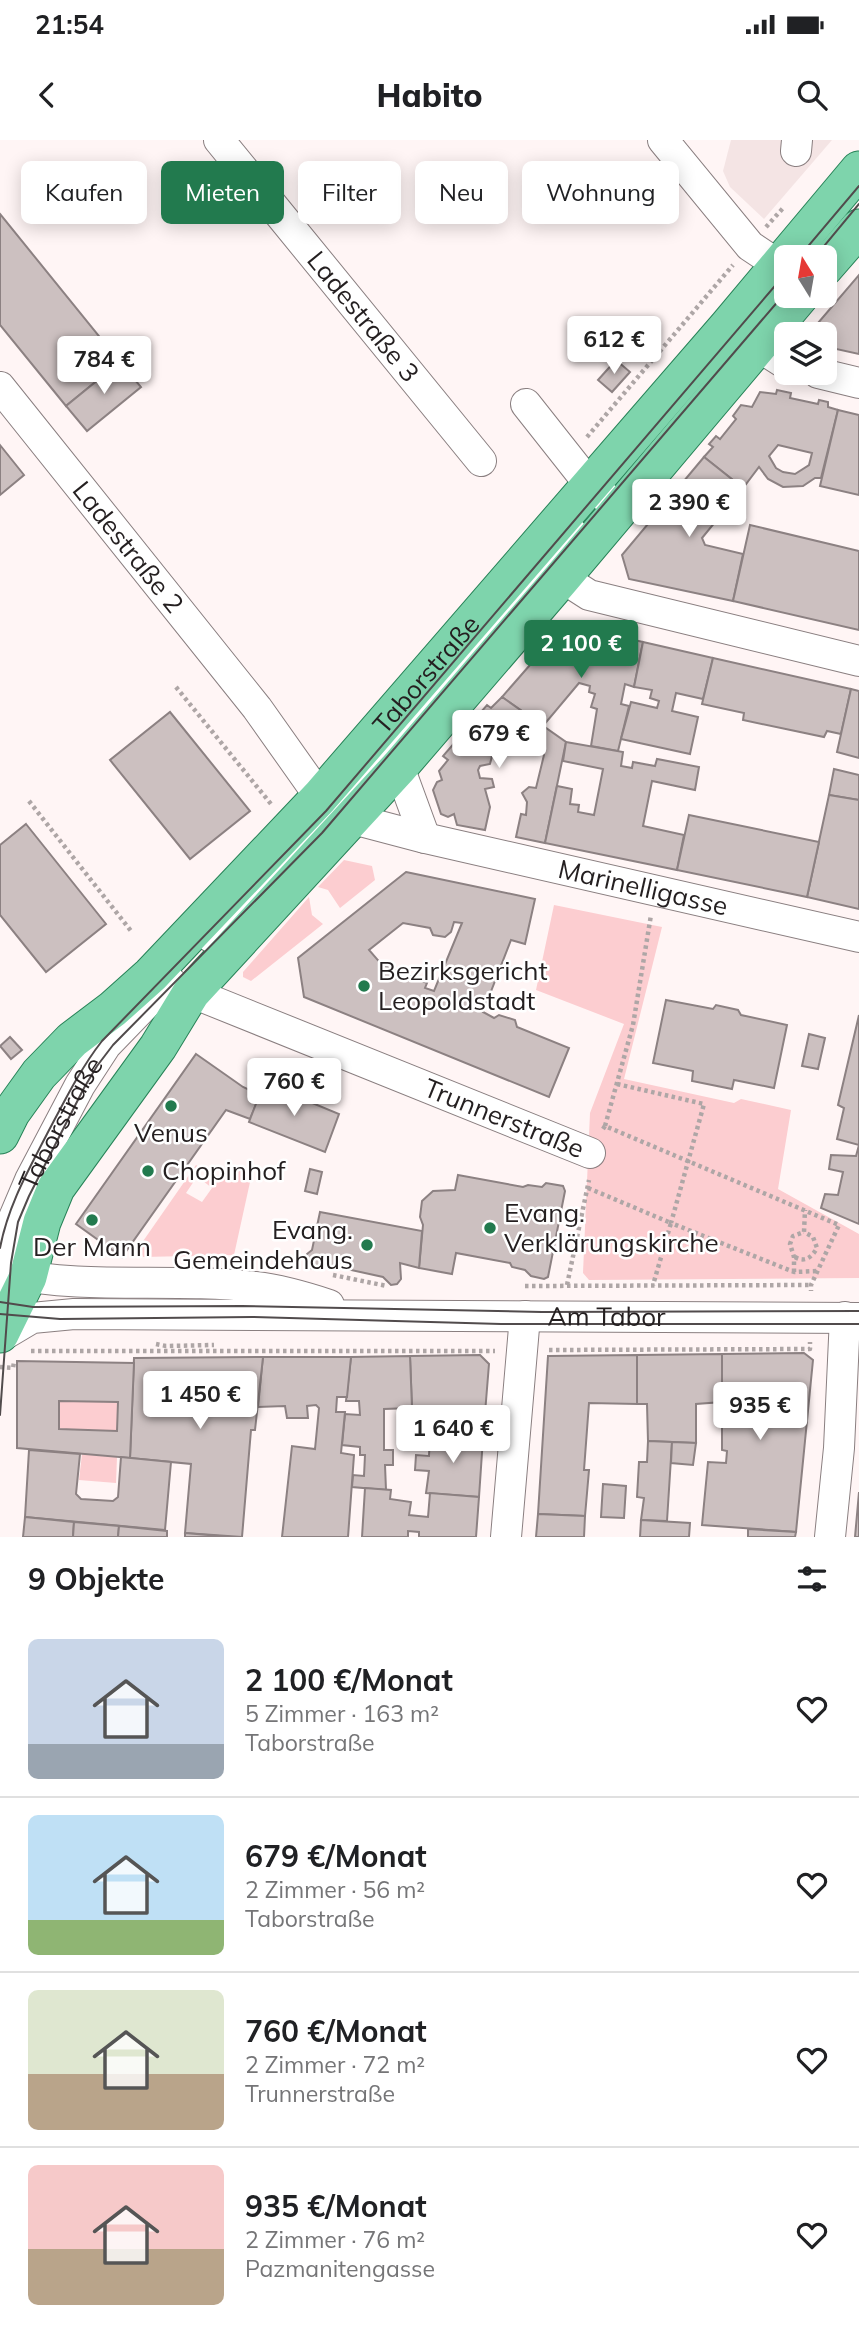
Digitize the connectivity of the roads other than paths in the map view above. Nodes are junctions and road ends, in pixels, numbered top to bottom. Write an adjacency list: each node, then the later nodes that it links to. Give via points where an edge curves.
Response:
1 (219, 140): 17 (street, Ladestraße 3)
2 (663, 140): 9 (street, via 750,246)
3 (859, 170): 6 (main road, Taborstraße)
4 (859, 196): 7 (street, Taborstraße)
5 (859, 228): 8 (main road)
6 (806, 245)
7 (812, 245)
8 (837, 253)
9 (774, 260)
10 (774, 300): 12 (main road, Taborstraße)
11 (788, 308): 12 (main road, Taborstraße)
12 (753, 343): 18 (main road, Taborstraße)
13 (837, 378): 14 (street)
14 (859, 383)
15 (0, 387): 22 (street, Ladestraße 2)
16 (526, 404): 18 (street)
17 (481, 461)
18 (604, 496): 19 (main road, Taborstraße)
19 (545, 567): 20 (street, via 589,595); 21 (main road, Taborstraße); 22 (main road, Taborstraße)
20 (859, 661)
21 (399, 767): 22 (main road, Taborstraße); 23 (street)
22 (336, 808): 23 (street, Marinelligasse); 25 (main road, Taborstraße)
23 (425, 838): 24 (street, Marinelligasse)
24 (859, 937)
25 (170, 984): 26 (main road, Taborstraße, via 114,1009 72,1040 39,1074); 27 (street, Trunnerstraße); 28 (main road, Taborstraße, via 158,1047 56,1188 42,1222)
26 (4, 1124)
27 (590, 1153)
28 (11, 1273): 29 (street, Am Tabor, via 90,1283 256,1287 297,1294); 32 (street, Taborstraße); 33 (main road, Taborstraße)
29 (354, 1314): 30 (street, Am Tabor); 33 (street, Am Tabor, via 74,1314 32,1318)
30 (525, 1316): 31 (street, Am Tabor); 34 (street)
31 (852, 1317): 35 (street)
32 (0, 1325)
33 (11, 1343)
34 (506, 1537)
35 (830, 1537)

